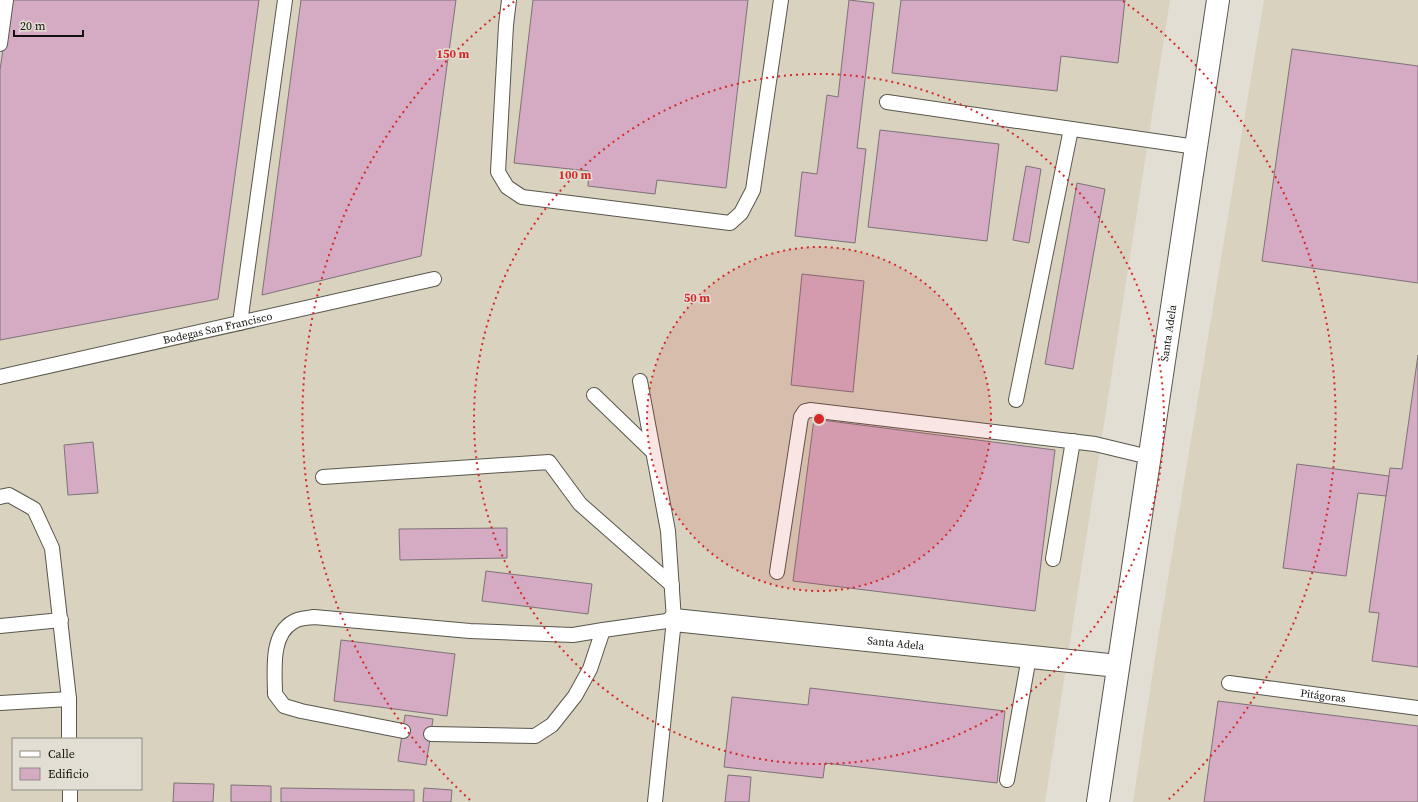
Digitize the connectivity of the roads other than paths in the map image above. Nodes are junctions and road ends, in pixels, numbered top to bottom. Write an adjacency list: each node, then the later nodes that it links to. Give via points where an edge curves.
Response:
1 (6, 0): 6 (lane)
2 (285, 0): 11 (lane)
3 (509, 0): 4 (lane, via 498,172 507,187 522,197 730,223 741,212 753,190)
4 (781, 0)
5 (1218, 0): 9 (street, Santa Adela)
6 (0, 44)
7 (887, 102): 8 (lane)
8 (1071, 128): 9 (lane); 15 (lane)
9 (1196, 147): 18 (street, Santa Adela)
10 (434, 279): 11 (lane, Bodegas San Francisco)
11 (240, 323): 12 (lane, Bodegas San Francisco)
12 (0, 377)
13 (640, 381): 17 (lane)
14 (594, 395): 17 (lane)
15 (1016, 400)
16 (1073, 441): 18 (lane); 21 (lane); 22 (lane, via 805,411 801,417)
17 (652, 451): 23 (lane, via 668,531)
18 (1149, 457): 29 (street, Santa Adela)
19 (323, 478): 23 (lane, via 549,462 580,504)
20 (0, 497): 24 (lane, via 9,494 34,509 52,548)
21 (1053, 559)
22 (777, 572)
23 (672, 585): 25 (lane)
24 (60, 620): 26 (lane); 31 (lane)
25 (674, 620): 27 (lane); 28 (street, Santa Adela); 40 (lane)
26 (0, 626)
27 (603, 630): 34 (lane, via 573,635 478,631 314,617 293,621 283,631 275,648 275,694 284,706); 35 (lane, via 590,669 575,696 552,725 535,736)
28 (1029, 657): 29 (street, Santa Adela); 37 (lane)
29 (1118, 666): 41 (street, Santa Adela)
30 (1229, 683): 33 (lane, Pitágoras)
31 (69, 699): 32 (lane); 36 (lane)
32 (0, 703)
33 (1418, 708)
34 (403, 731)
35 (431, 734)
36 (69, 738)
37 (1007, 780)
38 (70, 790): 39 (lane)
39 (70, 802)
40 (655, 802)
41 (1098, 802)

